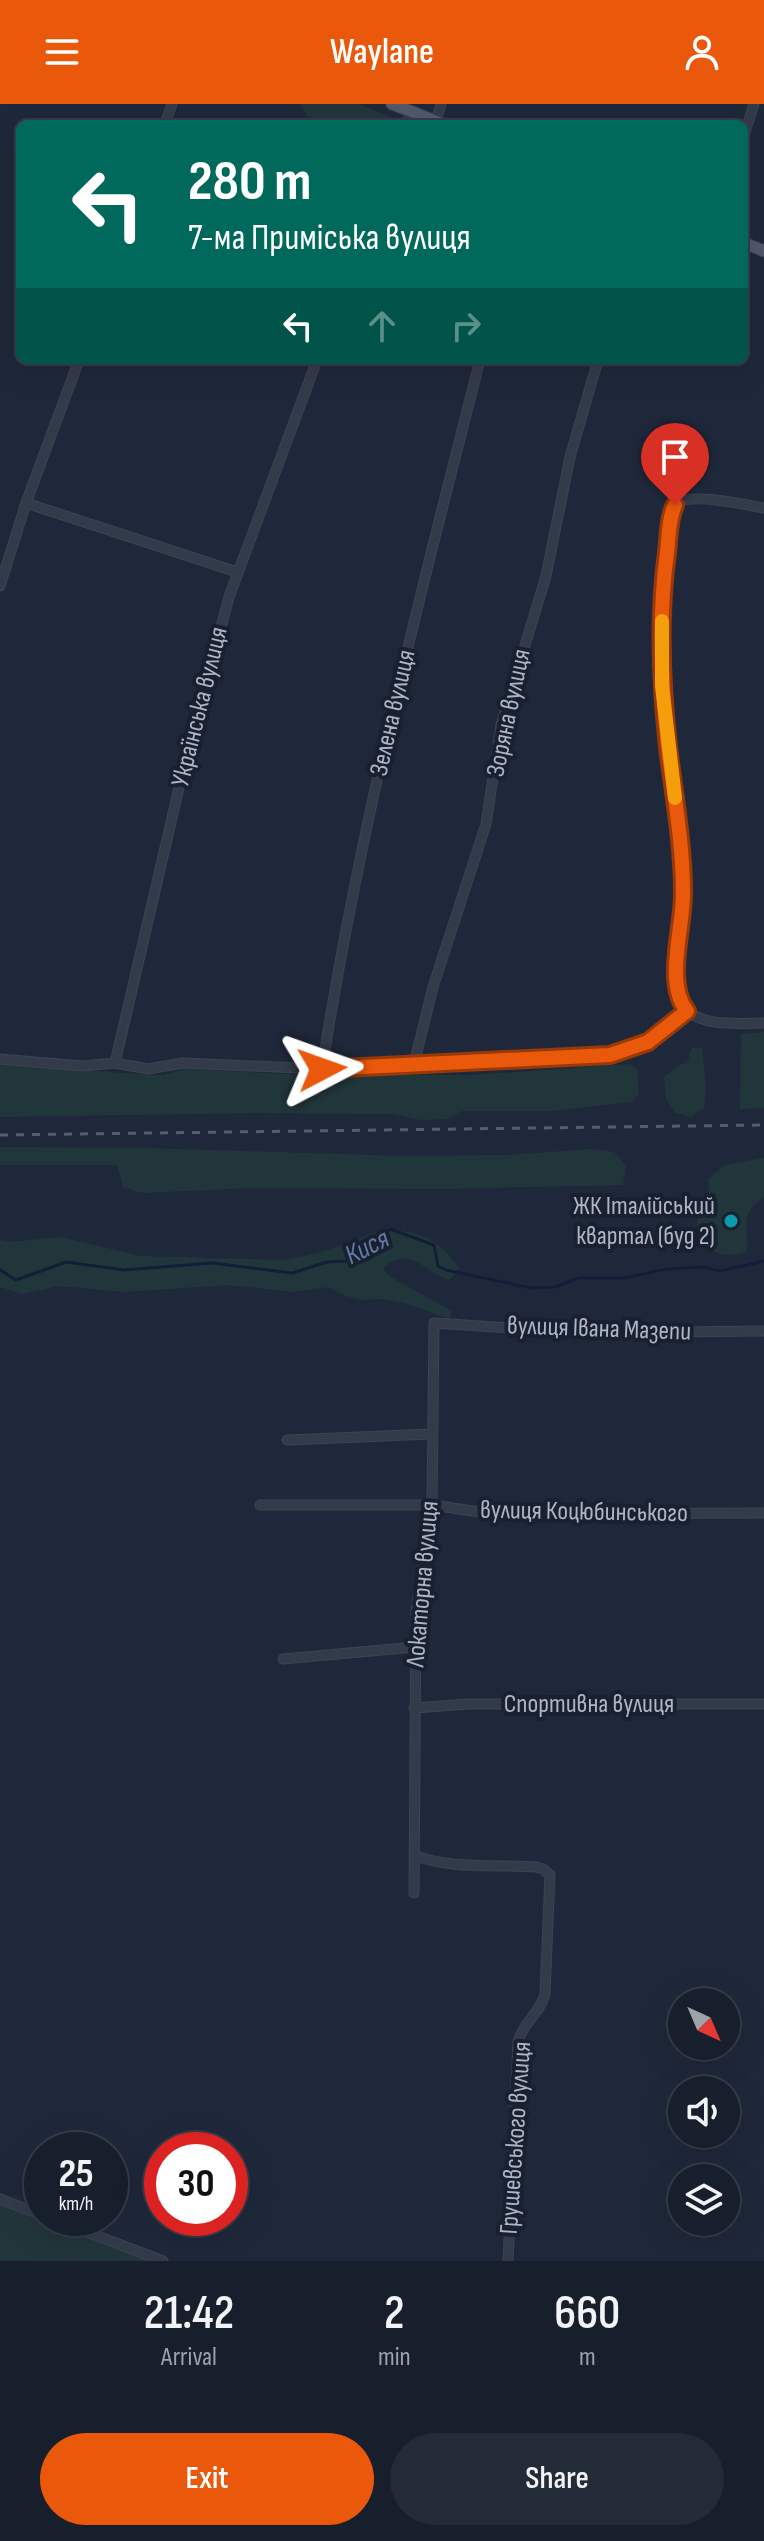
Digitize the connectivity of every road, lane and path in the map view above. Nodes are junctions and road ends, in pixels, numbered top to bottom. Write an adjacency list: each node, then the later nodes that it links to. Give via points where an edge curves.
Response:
1 (392, 104): 2 (main road)
2 (413, 112): 3 (street); 4 (main road)
3 (408, 120)
4 (433, 120)
5 (78, 364): 9 (street)
6 (315, 364): 11 (street, Українська вулиця)
7 (479, 364): 18 (street, Зелена вулиця, via 400,678 352,896)
8 (597, 364): 17 (street, Зоряна вулиця, via 566,472 546,576 504,715 483,833)
9 (26, 503): 11 (street); 12 (street)
10 (764, 508): 13 (street, via 686,499 675,505 670,518 662,676 683,857 676,977)
11 (237, 572): 16 (street, Українська вулиця, via 182,775)
12 (0, 586)
13 (687, 1011): 14 (street, via 706,1020); 17 (street, via 648,1042 610,1055)
14 (764, 1023)
15 (0, 1059): 16 (street, via 82,1066)
16 (115, 1063): 18 (street, via 148,1069 183,1063)
17 (414, 1064): 18 (street)
18 (322, 1069)
19 (434, 1323): 20 (street, вулиця Івана Мазепи, via 585,1333); 21 (street, Локаторна вулиця)
20 (764, 1331)
21 (432, 1434): 22 (street); 24 (street, Локаторна вулиця)
22 (287, 1440)
23 (260, 1505): 24 (street, вулиця Коцюбинського)
24 (432, 1505): 25 (street, вулиця Коцюбинського, via 493,1514); 26 (street, Локаторна вулиця)
25 (764, 1513)
26 (415, 1647): 27 (street); 29 (street, Локаторна вулиця)
27 (283, 1659)
28 (764, 1704): 29 (street, Спортивна вулиця)
29 (414, 1708): 30 (street, Локаторна вулиця)
30 (414, 1855): 31 (street, Локаторна вулиця); 36 (street, Грушевського вулиця, via 460,1864 536,1867 551,1879 545,1994 518,2043)
31 (414, 1893)
32 (0, 2199): 33 (street)
33 (24, 2208)
34 (97, 2236): 35 (street)
35 (163, 2261)
36 (508, 2261)

